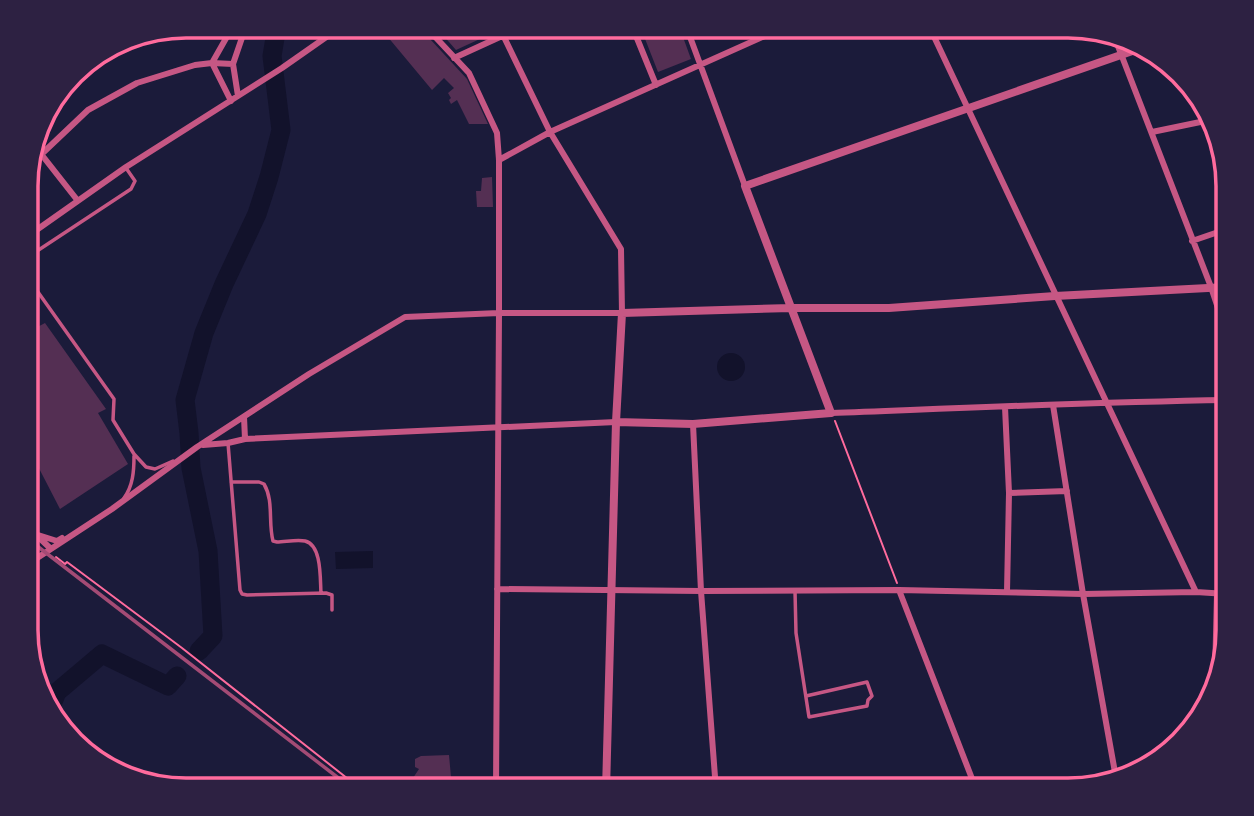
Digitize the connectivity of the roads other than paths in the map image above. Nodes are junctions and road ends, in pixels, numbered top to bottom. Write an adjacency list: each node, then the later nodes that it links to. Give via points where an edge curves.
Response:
1 (226, 38): 15 (street)
2 (242, 38): 16 (street)
3 (325, 38): 19 (street)
4 (436, 38): 14 (street)
5 (497, 38): 14 (street)
6 (504, 38): 23 (street)
7 (637, 38): 18 (street)
8 (691, 38): 17 (street)
9 (761, 38): 17 (street)
10 (935, 38): 21 (street)
11 (1119, 48): 13 (street)
12 (1129, 52): 13 (street)
13 (1121, 55): 21 (street); 24 (street)
14 (454, 58): 27 (street, via 469,73 497,133)
15 (212, 63): 16 (street); 20 (street); 25 (street, via 137,83 88,110)
16 (233, 64): 19 (street)
17 (701, 65): 18 (street); 29 (street)
18 (656, 85): 23 (street)
19 (238, 96): 20 (street)
20 (231, 100): 28 (street)
21 (967, 108): 29 (street); 38 (street)
22 (1200, 122): 24 (street)
23 (550, 132): 27 (street); 42 (street, via 621,249)
24 (1152, 132): 33 (street)
25 (43, 151)
26 (43, 155): 30 (street)
27 (499, 160): 41 (street)
28 (126, 167): 30 (street); 34 (lane, via 135,181 131,189)
29 (745, 186): 40 (street)
30 (78, 201): 31 (street)
31 (38, 229)
32 (1215, 233): 33 (street)
33 (1192, 242): 35 (street)
34 (38, 250)
35 (1211, 287): 36 (street); 38 (street); 39 (street)
36 (1215, 287)
37 (38, 292): 56 (lane, via 114,399 113,420)
38 (1055, 296): 40 (street, via 889,308); 44 (street)
39 (1215, 299)
40 (791, 308): 42 (street); 47 (street)
41 (499, 313): 42 (street); 48 (street, via 405,317); 52 (street)
42 (622, 313): 49 (street)
43 (1215, 400): 44 (street)
44 (1105, 402): 45 (street); 72 (street)
45 (1053, 405): 46 (street); 59 (street)
46 (1005, 407): 47 (street); 60 (street)
47 (831, 412): 50 (street)
48 (244, 417): 51 (street); 53 (street)
49 (616, 422): 50 (street); 52 (street); 68 (street)
50 (693, 424): 70 (street)
51 (231, 425): 54 (street); 55 (street)
52 (498, 426): 53 (street); 66 (street)
53 (245, 439): 54 (street)
54 (228, 443): 55 (street); 58 (lane)
55 (198, 446): 57 (street)
56 (134, 454): 57 (lane, via 155,470); 61 (lane, via 129,492)
57 (178, 459): 61 (street)
58 (231, 482): 73 (lane, via 264,484 270,498 271,538 305,541 314,547); 73 (lane, via 242,594)
59 (1067, 491): 60 (street); 74 (street)
60 (1009, 493): 71 (street)
61 (121, 502): 62 (street)
62 (82, 529): 63 (street, via 57,541); 64 (street)
63 (38, 535): 64 (street)
64 (51, 549): 65 (street)
65 (38, 557)
66 (497, 589): 68 (street); 81 (street)
67 (899, 590): 69 (street); 71 (street); 80 (street)
68 (612, 591): 70 (street); 82 (street)
69 (795, 591): 70 (street); 77 (lane)
70 (701, 592): 79 (street)
71 (1007, 592): 74 (street)
72 (1196, 592): 74 (street); 75 (street)
73 (321, 593): 76 (lane, via 332,595)
74 (1083, 594): 78 (street)
75 (1215, 594)
76 (332, 610)
77 (806, 696): 77 (lane, via 809,717 867,706 872,696 867,682)
78 (1115, 770)
79 (715, 777)
80 (972, 777)
81 (496, 778)
82 (606, 778)

